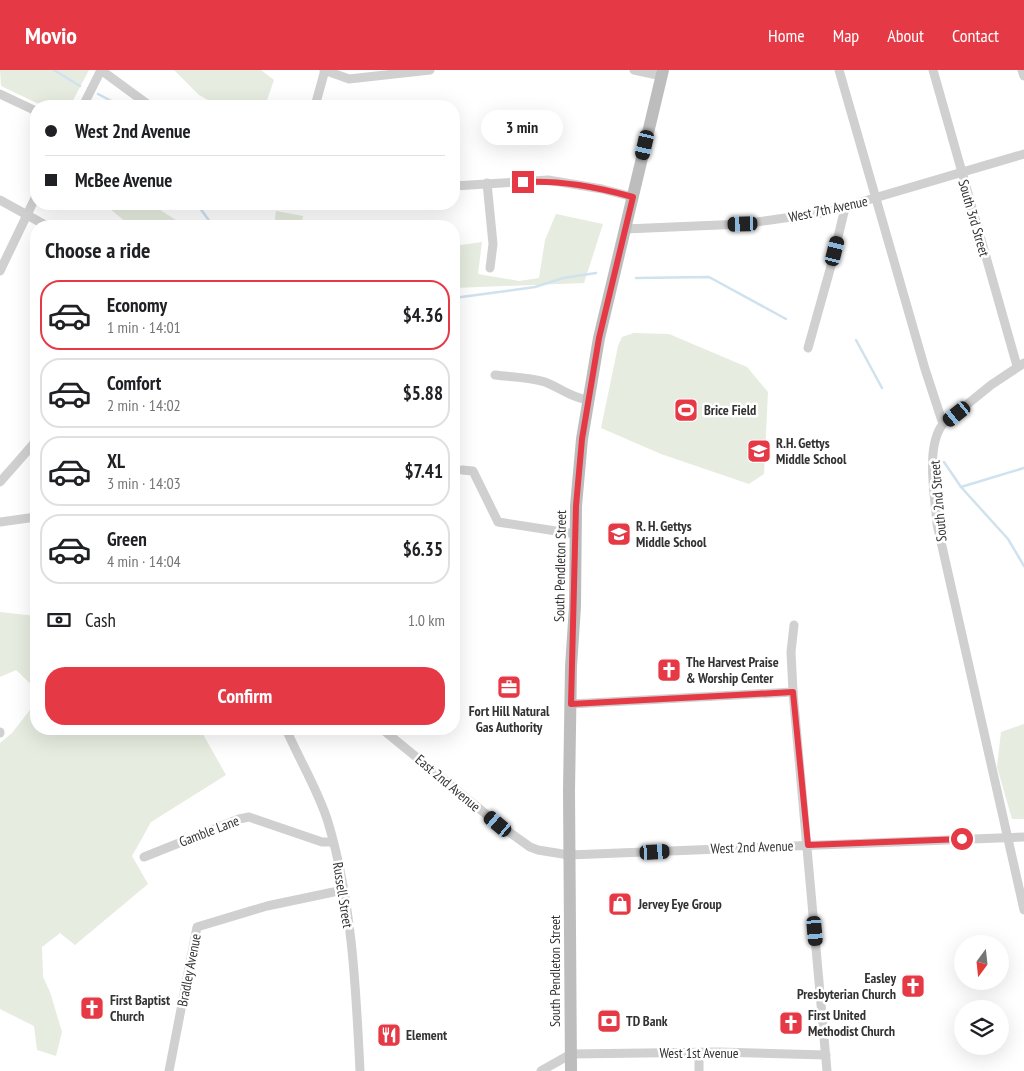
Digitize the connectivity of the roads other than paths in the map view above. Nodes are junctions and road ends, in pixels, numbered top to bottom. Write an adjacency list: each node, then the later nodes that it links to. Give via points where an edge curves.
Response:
1 (101, 70): 11 (street); 12 (street)
2 (324, 70): 3 (street, via 349,79); 13 (street)
3 (430, 70)
4 (634, 70): 8 (street)
5 (840, 70): 20 (street)
6 (932, 70): 16 (street, South 3rd Street)
7 (1022, 70): 9 (street)
8 (662, 73): 19 (main road, South Pendleton Street)
9 (1024, 76)
10 (0, 94): 14 (street)
11 (86, 100)
12 (142, 100)
13 (316, 100)
14 (30, 109)
15 (1024, 154): 16 (street, West 7th Avenue)
16 (960, 174): 20 (street, West 7th Avenue); 30 (street, South 3rd Street)
17 (487, 183): 18 (street); 19 (street, via 548,180); 27 (street, via 493,244)
18 (460, 185)
19 (633, 197): 26 (main road, South Pendleton Street)
20 (878, 199): 23 (street, West 7th Avenue); 33 (street)
21 (0, 200): 24 (street)
22 (30, 207): 24 (street)
23 (845, 208): 26 (street, West 7th Avenue, via 743,224); 29 (street)
24 (27, 213): 25 (street); 28 (street)
25 (38, 220)
26 (625, 229): 32 (main road, South Pendleton Street)
27 (490, 268)
28 (0, 271)
29 (808, 348)
30 (1020, 364): 33 (street)
31 (495, 375): 32 (street, via 537,380 569,396)
32 (588, 400): 39 (main road, South Pendleton Street)
33 (943, 424): 45 (street, South 2nd Street, via 934,445 937,524)
34 (30, 448): 36 (street)
35 (462, 470): 39 (street, via 473,472 498,522)
36 (0, 482)
37 (30, 518): 38 (street)
38 (0, 522)
39 (575, 534): 42 (main road, South Pendleton Street)
40 (794, 624): 41 (street, via 791,652)
41 (793, 692): 42 (street); 48 (street)
42 (571, 704): 49 (main road, South Pendleton Street)
43 (289, 735): 47 (street, Russell Street, via 321,802)
44 (389, 735): 49 (street, East 2nd Avenue, via 530,847)
45 (1007, 837): 46 (street, West 2nd Avenue); 48 (street, West 2nd Avenue); 52 (street, South 2nd Street)
46 (1024, 837)
47 (333, 842): 50 (street, Gamble Lane, via 322,842 249,817 239,818); 51 (street, Russell Street)
48 (808, 845): 49 (street, West 2nd Avenue); 55 (street)
49 (570, 855): 54 (main road, South Pendleton Street)
50 (144, 857)
51 (343, 890): 56 (street, Bradley Avenue, via 267,906 197,927); 57 (street, Russell Street, via 357,1008)
52 (1024, 910)
53 (698, 1052): 54 (street, West 1st Avenue); 55 (street, West 1st Avenue); 60 (street)
54 (571, 1054): 58 (street); 59 (main road, South Pendleton Street)
55 (826, 1055): 61 (street)
56 (168, 1071)
57 (360, 1071)
58 (541, 1071)
59 (571, 1071)
60 (699, 1071)
61 (827, 1071)

